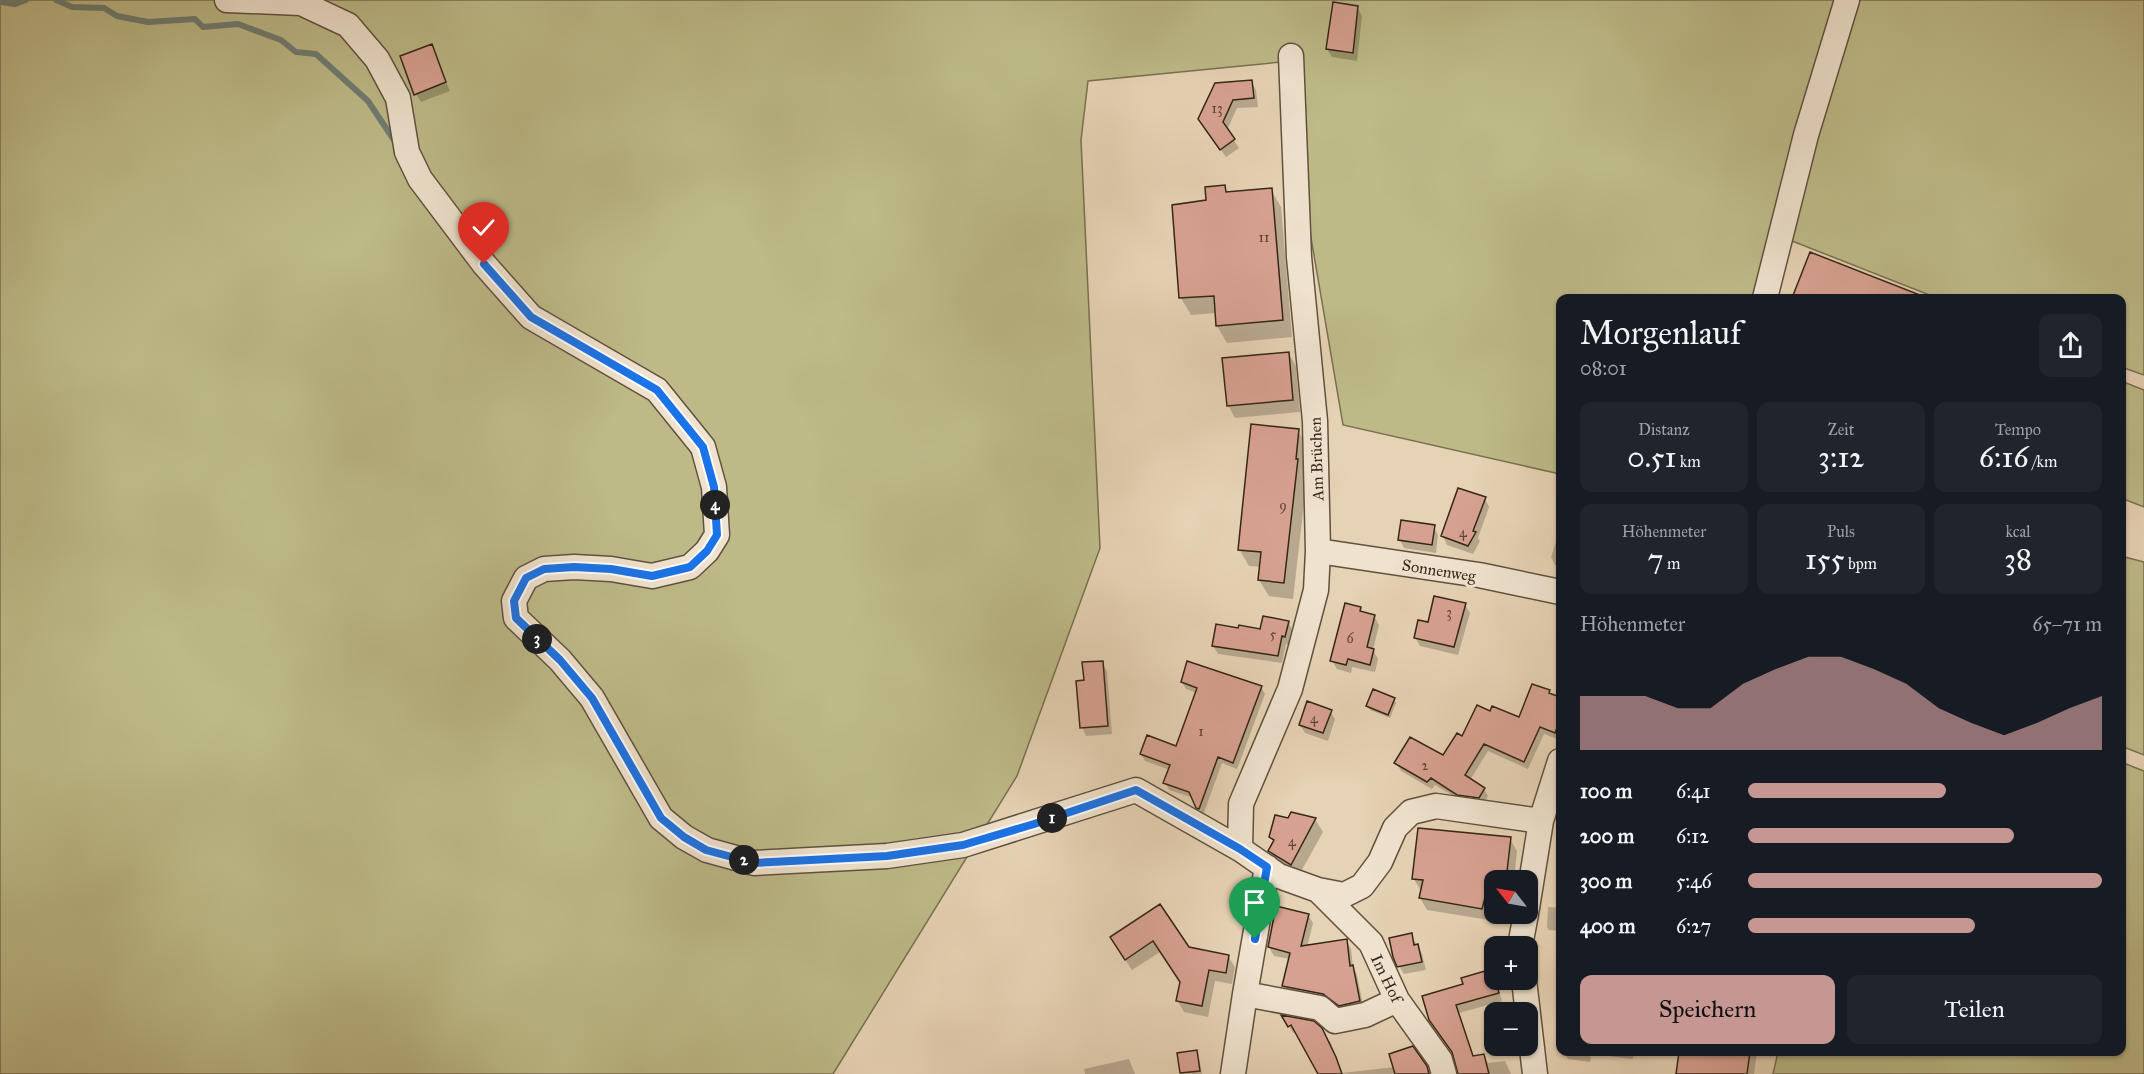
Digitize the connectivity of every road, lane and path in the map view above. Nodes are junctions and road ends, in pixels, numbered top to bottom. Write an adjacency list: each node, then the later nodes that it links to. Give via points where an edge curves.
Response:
1 (227, 0): 9 (street, via 300,3 348,25 377,59 398,98 407,152 420,179 484,264 531,317 657,390 703,447 714,487 717,535 690,567 652,576 611,569 544,569 526,578 514,601 516,618 592,698 661,818 706,850 754,863 887,856 963,845 1136,790)
2 (1847, 0): 4 (street, via 1806,135)
3 (1290, 56): 5 (street, Am Brüchen, via 1299,257 1315,421)
4 (1766, 294)
5 (1318, 551): 6 (street, Sonnenweg, via 1479,575); 9 (street, Am Brüchen, via 1316,590 1290,690 1241,804)
6 (1556, 591)
7 (1556, 774): 8 (street)
8 (1541, 821): 11 (street); 12 (street, via 1436,806 1411,812 1395,828 1380,862 1362,886 1344,895)
9 (1240, 849): 10 (street)
10 (1267, 867): 12 (street, via 1279,876); 14 (street)
11 (1533, 870)
12 (1318, 890): 15 (street, Im Hof, via 1371,944)
13 (1525, 990): 18 (street)
14 (1245, 994): 15 (street, via 1320,1008 1335,1021 1365,1015); 16 (street)
15 (1397, 1000): 17 (street, Im Hof, via 1440,1060)
16 (1233, 1074)
17 (1444, 1074)
18 (1535, 1074)

